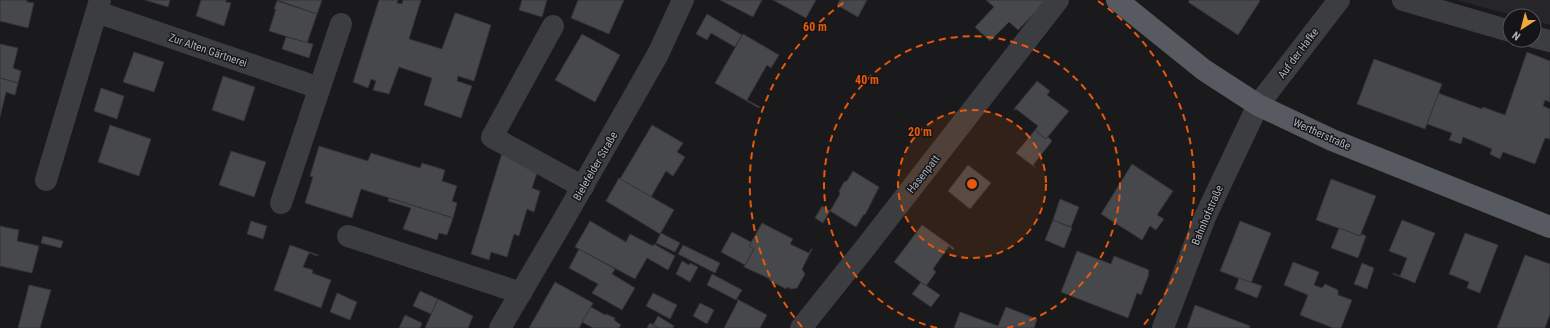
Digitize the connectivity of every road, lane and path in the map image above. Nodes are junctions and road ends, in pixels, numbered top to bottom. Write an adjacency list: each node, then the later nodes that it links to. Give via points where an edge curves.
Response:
1 (683, 0): 13 (street, Bielefelder Straße, via 658,54)
2 (1058, 0): 19 (street, Hasenpatt)
3 (1117, 0): 11 (main road, Wertherstraße, via 1204,70)
4 (1338, 0): 11 (street, Auf der Hafke)
5 (1403, 0): 9 (street)
6 (99, 6): 10 (street, Zur Alten Gärtnerei); 12 (street, Zur Alten Gärtnerei)
7 (341, 24): 10 (street)
8 (553, 26): 13 (street, via 492,137)
9 (1502, 29)
10 (319, 88): 14 (street)
11 (1258, 105): 15 (main road, Wertherstraße, via 1332,140); 20 (street, Bahnhofstraße, via 1205,217)
12 (46, 180)
13 (583, 187): 17 (street, Bielefelder Straße)
14 (281, 203)
15 (1550, 227)
16 (348, 236): 17 (street)
17 (521, 292): 18 (street, Bielefelder Straße)
18 (500, 328)
19 (801, 328)
20 (1163, 328)

